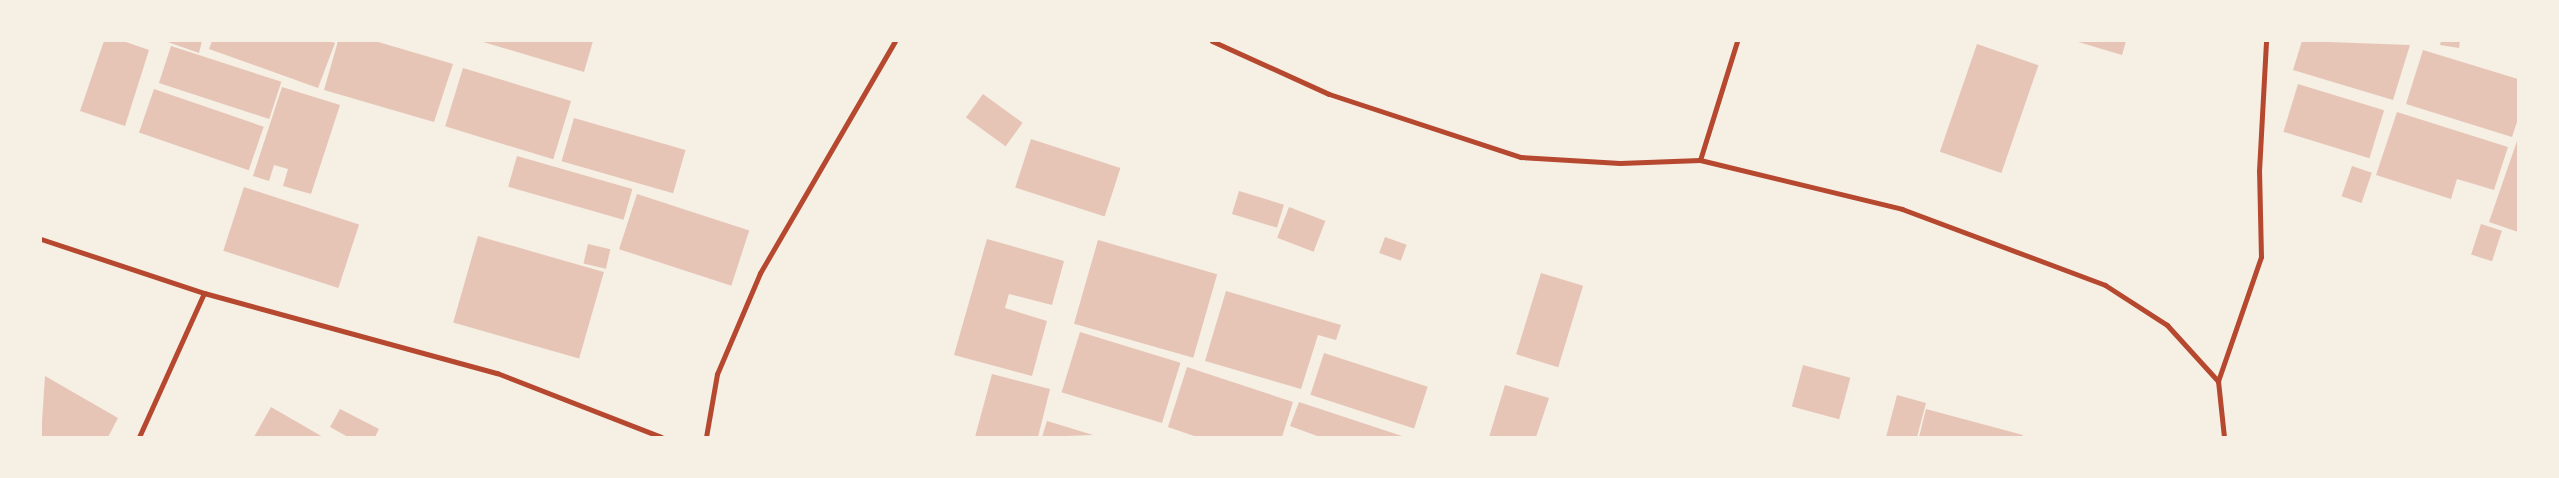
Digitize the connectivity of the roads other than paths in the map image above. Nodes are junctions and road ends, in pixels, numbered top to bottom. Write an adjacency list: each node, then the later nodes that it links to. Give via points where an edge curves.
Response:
1 (895, 41): 11 (street, via 760,273 717,374)
2 (1212, 41): 5 (street, via 1329,94 1521,157 1620,163)
3 (1737, 41): 5 (street)
4 (2266, 41): 8 (street, via 2259,171 2261,257)
5 (1700, 160): 8 (street, via 1902,209 2105,285 2166,325)
6 (41, 239): 7 (street)
7 (204, 293): 9 (street); 10 (street, via 497,373)
8 (2218, 381): 12 (street)
9 (139, 437)
10 (661, 437)
11 (706, 437)
12 (2224, 437)

